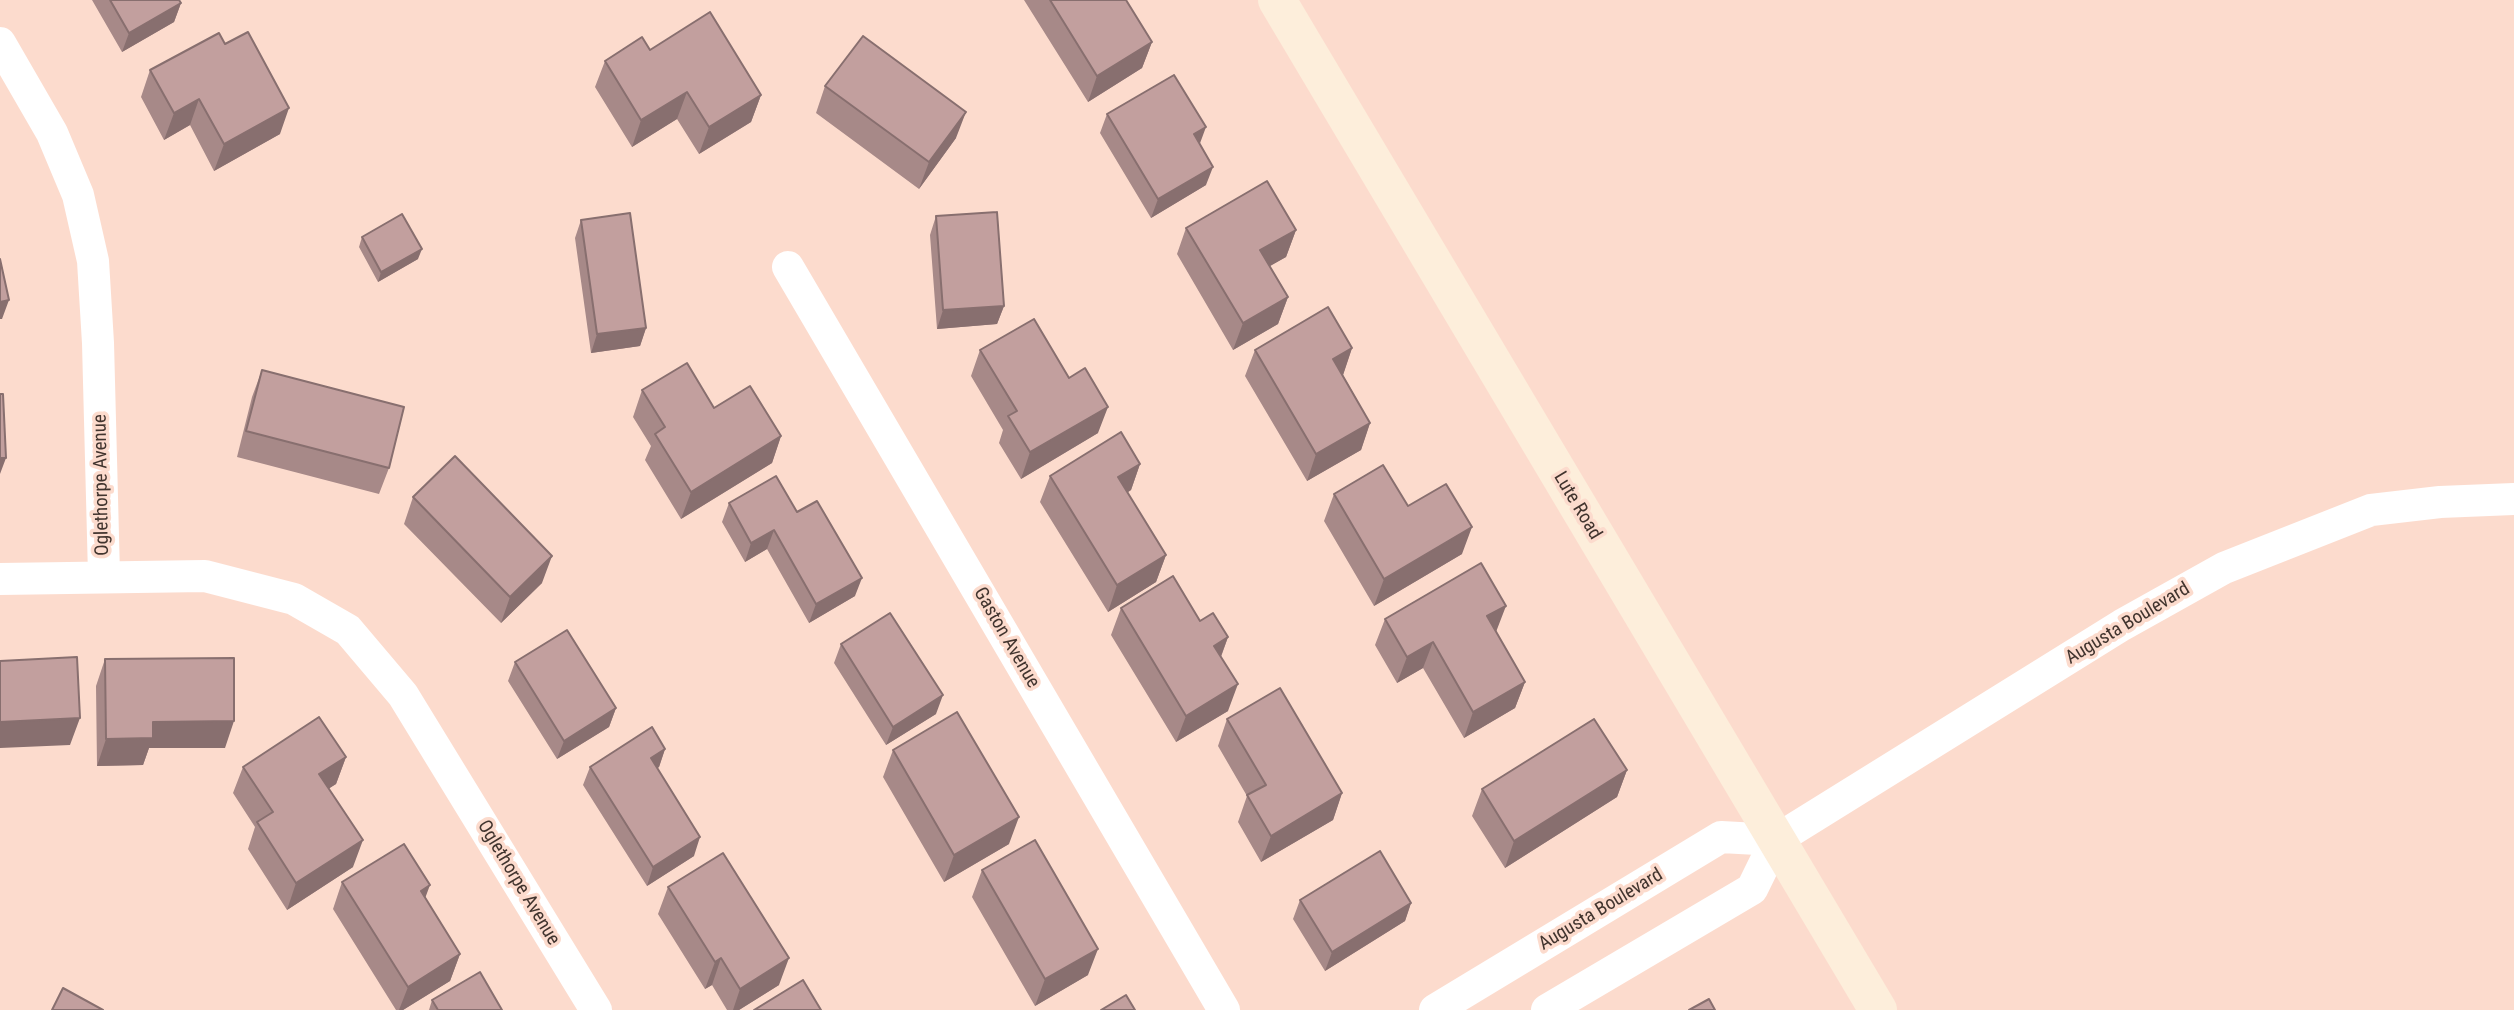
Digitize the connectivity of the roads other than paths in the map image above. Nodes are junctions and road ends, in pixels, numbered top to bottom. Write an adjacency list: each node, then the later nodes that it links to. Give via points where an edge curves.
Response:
1 (1277, 0): 7 (street, Lute Road)
2 (0, 43): 5 (street, Oglethorpe Avenue, via 52,133 78,195 93,261)
3 (788, 267): 9 (street, Gaston Avenue)
4 (2514, 499): 7 (street, Augusta Boulevard, via 2371,510 2224,568 2122,625)
5 (104, 575): 6 (street); 8 (street, Oglethorpe Avenue, via 205,576 294,599 348,630 403,695)
6 (0, 579)
7 (1776, 840): 10 (street, Augusta Boulevard, via 1721,837); 11 (street, via 1752,889); 12 (street, Lute Road)
8 (596, 1010)
9 (1224, 1010)
10 (1435, 1010)
11 (1547, 1010)
12 (1878, 1010)

